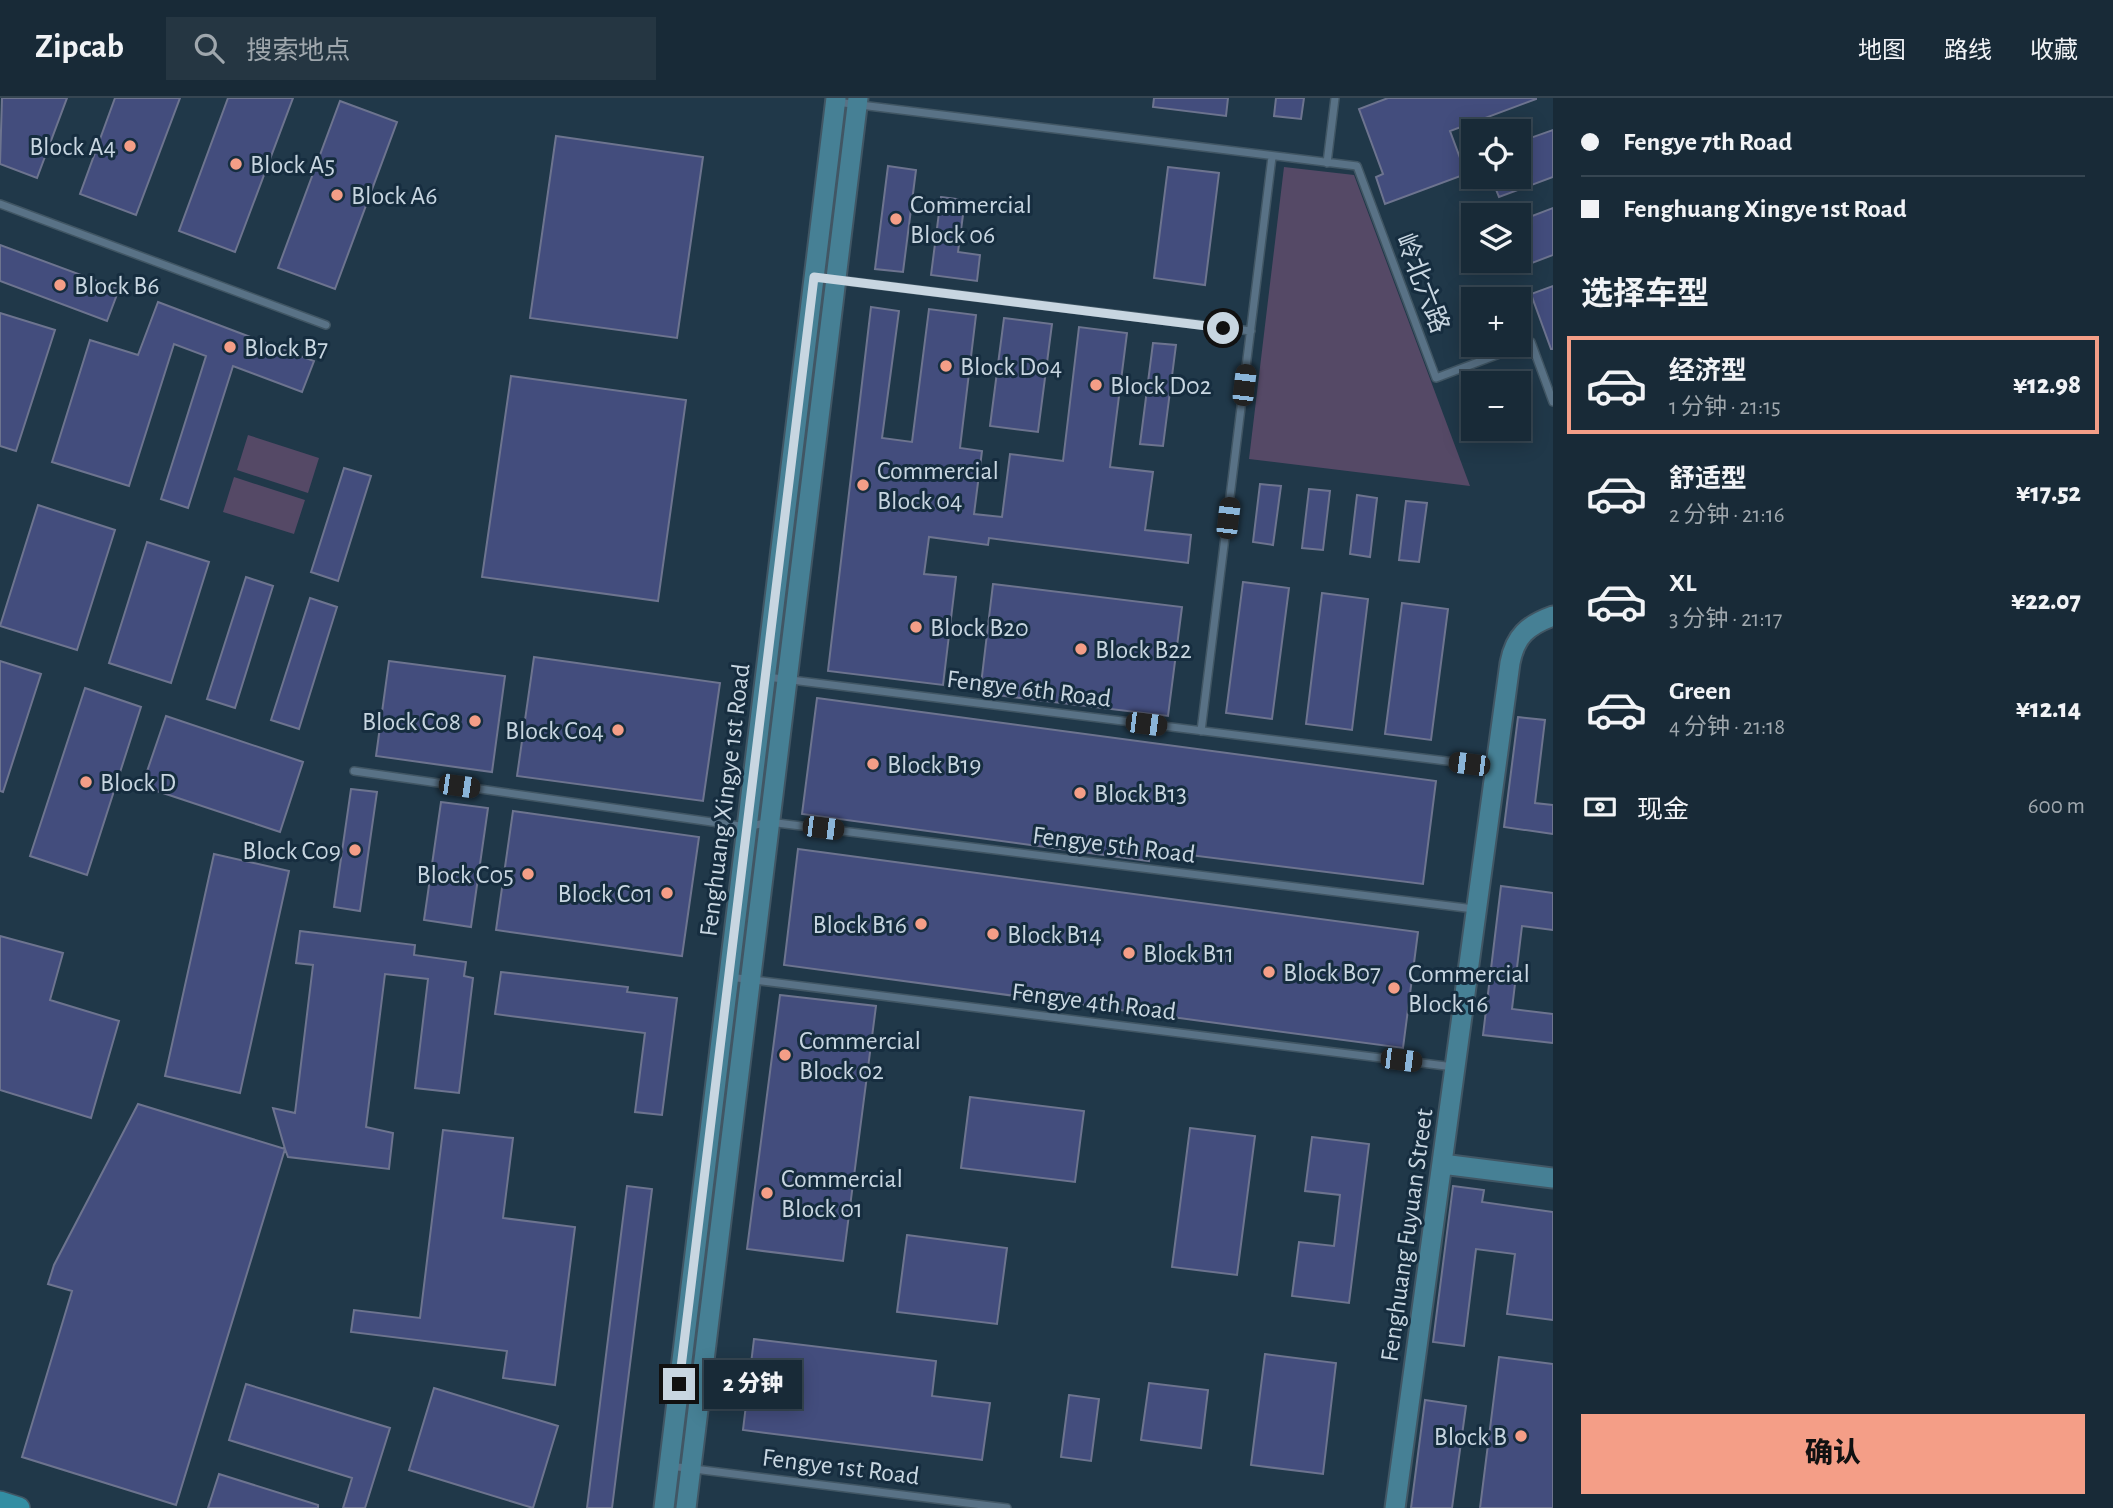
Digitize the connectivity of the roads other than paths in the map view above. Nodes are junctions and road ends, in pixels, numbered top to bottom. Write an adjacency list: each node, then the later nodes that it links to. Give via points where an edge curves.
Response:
1 (1335, 98): 5 (lane)
2 (836, 100): 3 (lane, 岭北六路); 7 (street, Fenghuang Xingye 1st Road)
3 (858, 102): 4 (lane, 岭北六路); 8 (street, Fenghuang Xingye 1st Road)
4 (1272, 157): 5 (lane, 岭北六路); 10 (lane)
5 (1327, 163): 11 (lane, 岭北六路, via 1357,166 1436,378 1531,342)
6 (0, 204): 9 (lane)
7 (814, 277): 8 (lane); 13 (street, Fenghuang Xingye 1st Road)
8 (836, 280): 10 (lane); 14 (street, Fenghuang Xingye 1st Road)
9 (326, 325)
10 (1251, 331): 15 (lane)
11 (1553, 402)
12 (1553, 616): 16 (street, Fenghuang Fuyuan Street, via 1527,628 1513,647)
13 (765, 677): 14 (lane, Fengye 6th Road); 19 (street, Fenghuang Xingye 1st Road)
14 (787, 680): 15 (lane, Fengye 6th Road); 18 (street, Fenghuang Xingye 1st Road)
15 (1201, 731): 16 (lane, Fengye 6th Road)
16 (1495, 768): 20 (street, Fenghuang Fuyuan Street)
17 (354, 771): 19 (lane)
18 (769, 822): 19 (lane, Fengye 5th Road); 20 (lane, Fengye 5th Road); 22 (street, Fenghuang Xingye 1st Road)
19 (747, 827): 21 (street, Fenghuang Xingye 1st Road)
20 (1476, 910): 23 (street, Fenghuang Fuyuan Street)
21 (729, 976): 22 (lane, Fengye 4th Road); 26 (street, Fenghuang Xingye 1st Road)
22 (750, 979): 23 (lane, Fengye 4th Road); 27 (street, Fenghuang Xingye 1st Road)
23 (1455, 1067): 24 (street, Fenghuang Fuyuan Street)
24 (1442, 1164): 25 (street); 33 (street, Fenghuang Fuyuan Street)
25 (1553, 1178)
26 (669, 1466): 27 (lane, Fengye 1st Road); 30 (street, Fenghuang Xingye 1st Road)
27 (690, 1469): 31 (street, Fenghuang Xingye 1st Road); 32 (lane, Fengye 1st Road)
28 (0, 1502): 29 (main road)
29 (19, 1508)
30 (664, 1508)
31 (686, 1508)
32 (1007, 1508)
33 (1395, 1508)

